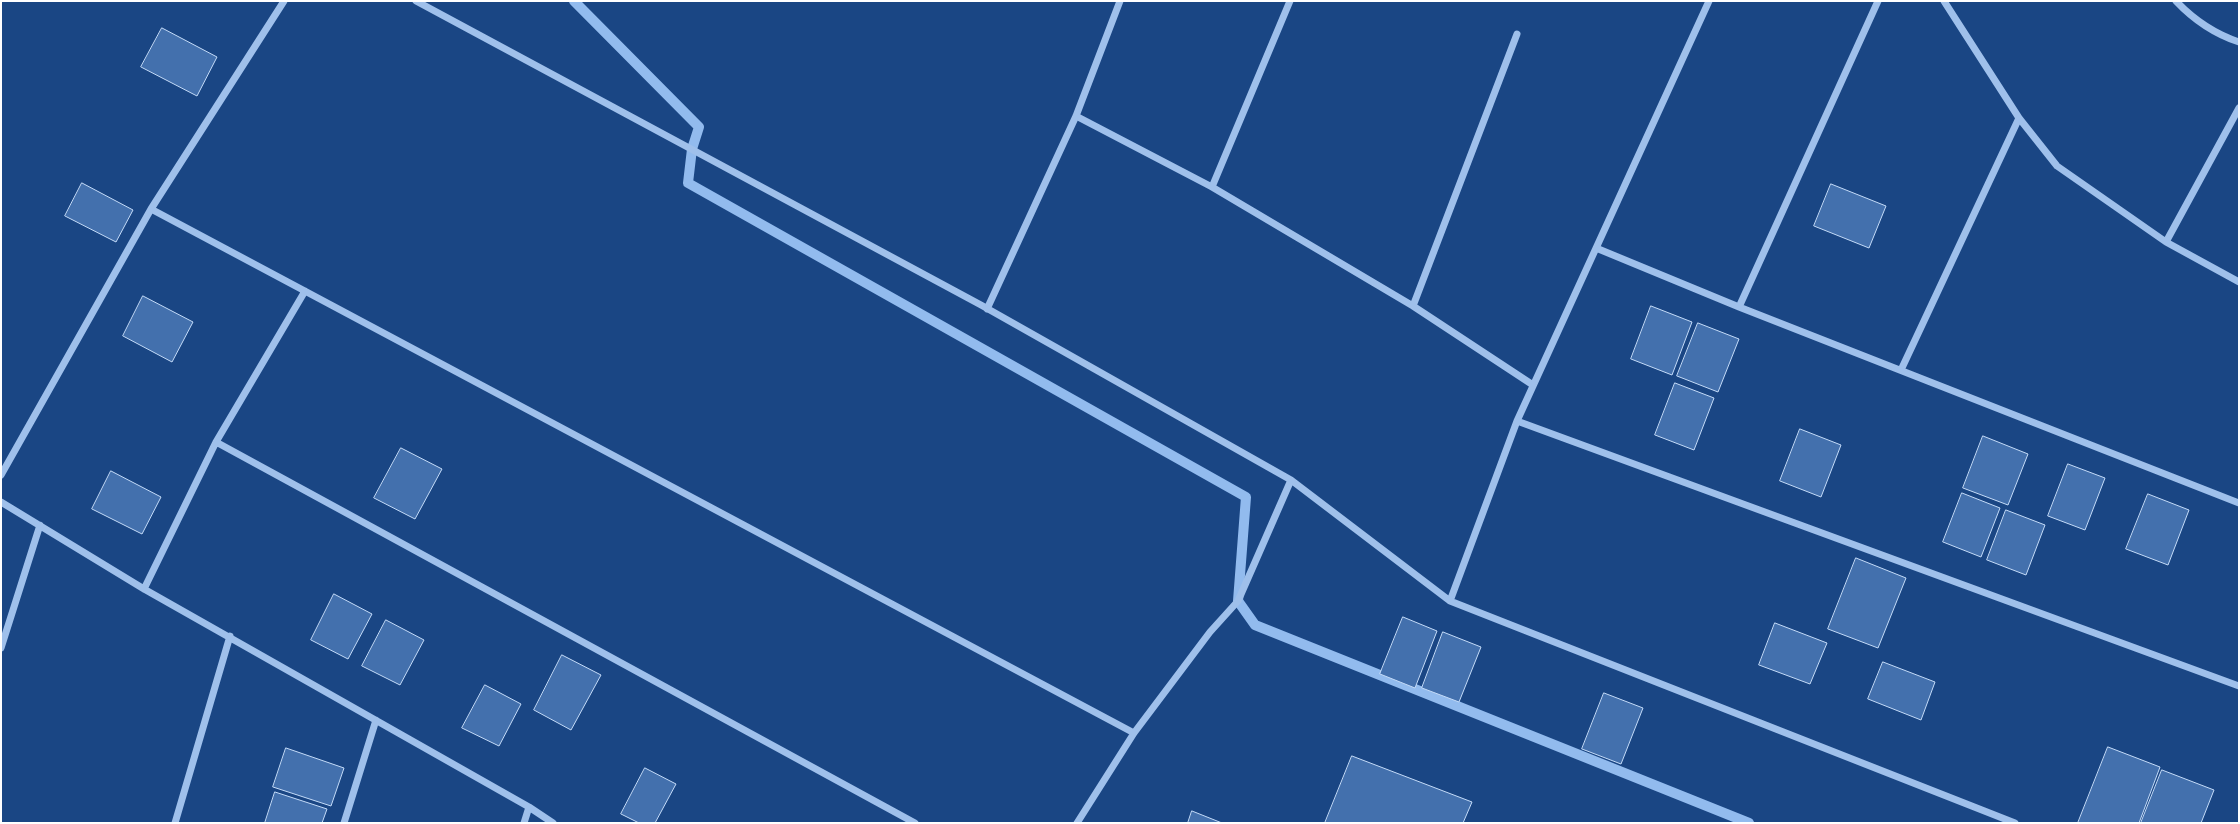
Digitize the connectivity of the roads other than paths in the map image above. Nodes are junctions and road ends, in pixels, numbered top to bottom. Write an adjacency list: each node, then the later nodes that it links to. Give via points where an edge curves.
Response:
1 (284, 1): 15 (street)
2 (416, 1): 22 (street)
3 (1120, 1): 12 (street)
4 (1290, 1): 14 (street)
5 (1709, 1): 17 (street)
6 (1878, 1): 21 (street)
7 (1944, 1): 13 (street)
8 (2176, 1): 10 (street, via 2191,17)
9 (1517, 34): 20 (street)
10 (2239, 42)
11 (2239, 108): 16 (street)
12 (1076, 116): 14 (street); 22 (street)
13 (2019, 118): 16 (street, via 2057,166); 23 (street)
14 (1212, 187): 20 (street)
15 (151, 209): 19 (street); 27 (street)
16 (2166, 242): 18 (street)
17 (1596, 248): 21 (street); 24 (street)
18 (2239, 282)
19 (305, 291): 26 (street); 38 (street)
20 (1413, 306): 24 (street)
21 (1739, 307): 23 (street)
22 (987, 309): 28 (street)
23 (1901, 370): 30 (street)
24 (1533, 385): 25 (street)
25 (1517, 421): 33 (street); 36 (street)
26 (216, 442): 32 (street); 44 (street)
27 (1, 475)
28 (1291, 480): 33 (street); 38 (street, via 1238,601 1210,632)
29 (1, 502): 31 (street)
30 (2239, 503)
31 (40, 524): 32 (street); 35 (street)
32 (144, 589): 34 (street)
33 (1450, 601): 46 (street)
34 (230, 636): 37 (street); 40 (street)
35 (1, 648)
36 (2239, 686)
37 (376, 720): 39 (street); 41 (street)
38 (1134, 733): 45 (street)
39 (529, 807): 42 (street); 43 (street)
40 (174, 823)
41 (344, 823)
42 (524, 823)
43 (553, 823)
44 (915, 823)
45 (1077, 823)
46 (2015, 823)

